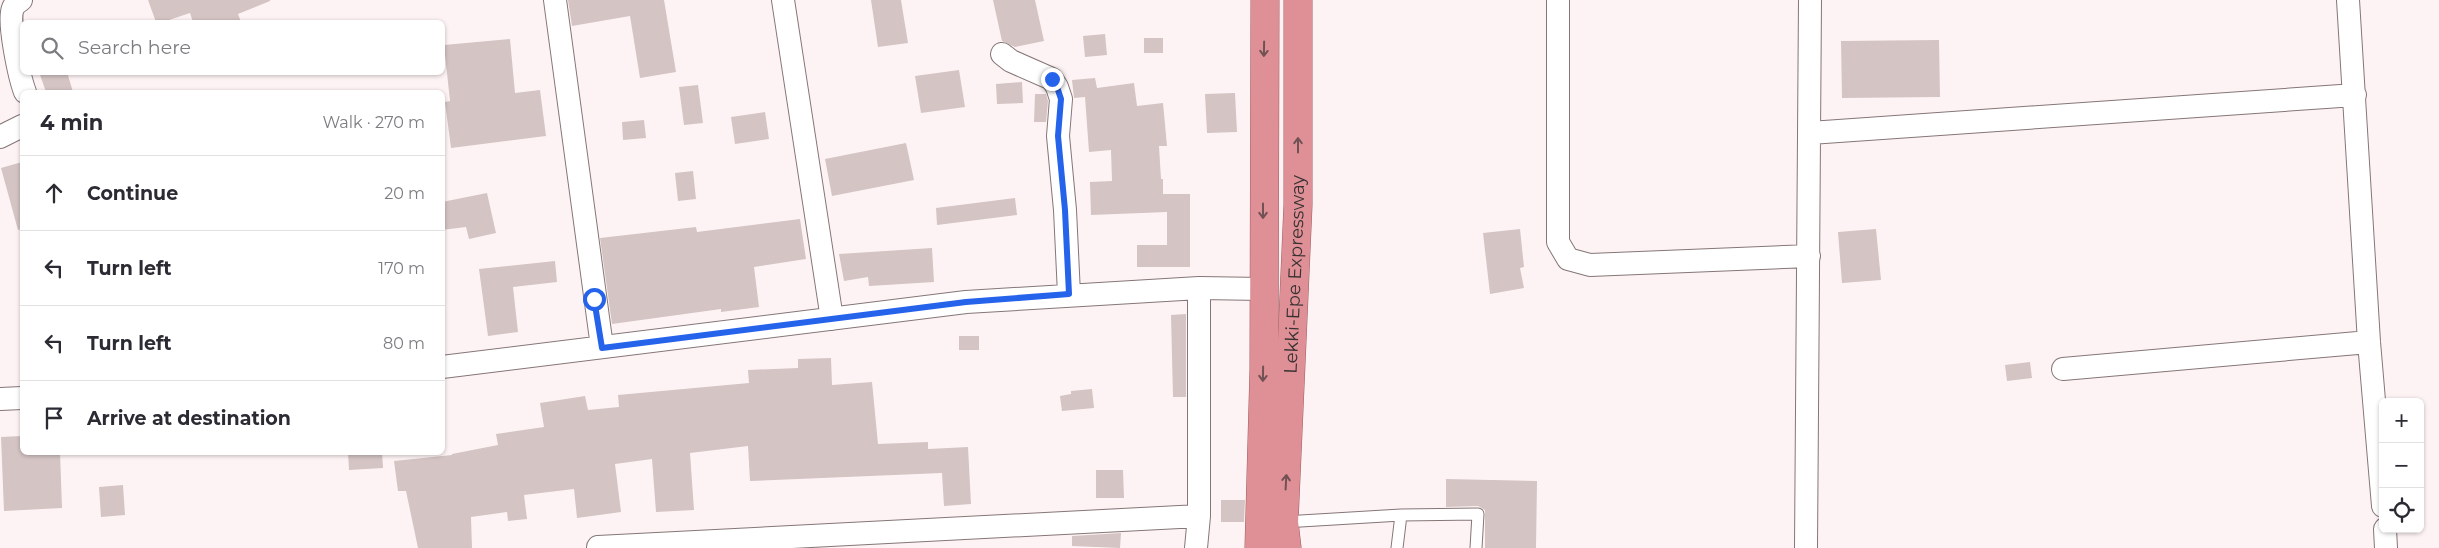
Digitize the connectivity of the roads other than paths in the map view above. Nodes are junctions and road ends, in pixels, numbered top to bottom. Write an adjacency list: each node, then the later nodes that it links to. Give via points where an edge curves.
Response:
1 (21, 0): 10 (street, via 13,8 11,18)
2 (555, 0): 21 (street)
3 (783, 0): 19 (street)
4 (1265, 0): 17 (highway, Lekki-Epe Expressway, one-way to 17)
5 (1298, 0): 30 (highway, Lekki-Epe Expressway, one-way to 5, via 1298,205)
6 (1558, 0): 15 (street, via 1558,242 1568,259 1590,265)
7 (1810, 0): 13 (street)
8 (2348, 0): 11 (street)
9 (1002, 54): 18 (street, via 1052,79 1061,99 1058,136)
10 (24, 90)
11 (2355, 95): 13 (street); 20 (street)
12 (20, 127): 14 (street)
13 (1810, 133): 15 (street)
14 (0, 137)
15 (1810, 256): 36 (street)
16 (1199, 288): 17 (street); 18 (street); 28 (street)
17 (1263, 290): 33 (highway, Lekki-Epe Expressway, one-way to 33)
18 (1069, 294): 19 (street, via 966,302)
19 (832, 319): 21 (street)
20 (2370, 342): 23 (street); 26 (street)
21 (602, 348): 22 (street)
22 (445, 367)
23 (2063, 369)
24 (20, 398): 25 (street)
25 (0, 399)
26 (2382, 488)
27 (1401, 515): 30 (lane); 34 (lane); 35 (lane, via 1478,514)
28 (1199, 516): 31 (street); 32 (street)
29 (2385, 533): 37 (street)
30 (1286, 535)
31 (598, 547)
32 (1196, 548)
33 (1259, 548)
34 (1396, 548)
35 (1476, 548)
36 (1806, 548)
37 (2386, 548)

